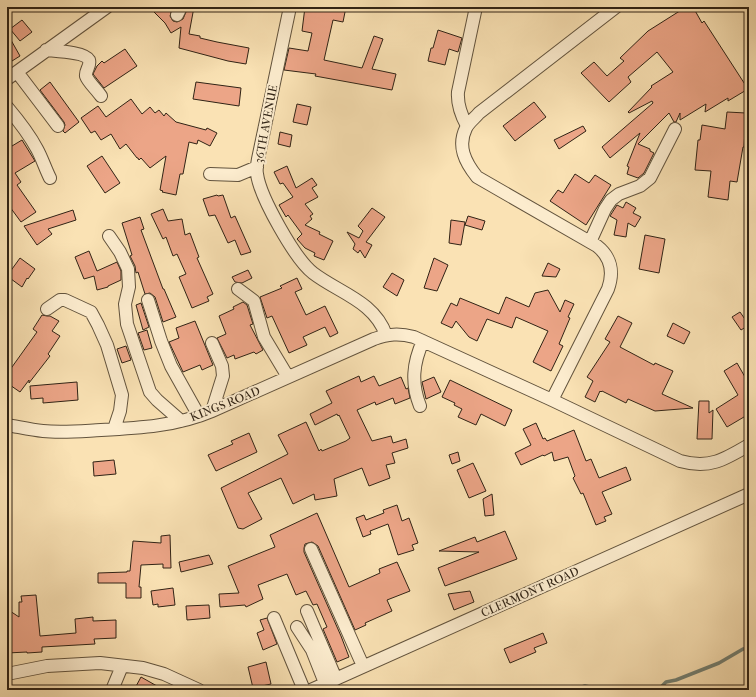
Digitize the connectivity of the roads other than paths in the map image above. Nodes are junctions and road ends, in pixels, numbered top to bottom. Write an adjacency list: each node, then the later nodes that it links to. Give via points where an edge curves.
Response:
1 (107, 7): 5 (street)
2 (290, 7): 13 (street, 36TH AVENUE)
3 (476, 7): 11 (street, via 458,92 459,107)
4 (616, 7): 11 (street)
5 (46, 50): 6 (street); 8 (street, via 86,57 89,63 86,76)
6 (17, 72): 7 (street); 10 (street)
7 (7, 79)
8 (101, 96)
9 (7, 107): 15 (street, via 37,149)
10 (58, 126)
11 (467, 126): 17 (street, via 462,141 463,154 477,176)
12 (675, 129): 17 (street, via 650,178 612,200 605,209)
13 (257, 167): 14 (street, via 238,175); 21 (street, 36TH AVENUE, via 259,182 271,210 305,265 365,305 383,326)
14 (210, 174)
15 (50, 178)
16 (109, 236): 29 (street, via 128,269 129,287 125,304 127,324 150,392)
17 (590, 242): 25 (street, via 608,258 611,265 611,281)
18 (238, 289): 24 (street, via 254,301 264,337)
19 (148, 300): 28 (street, via 171,366)
20 (47, 309): 31 (street, via 60,300 65,300 91,312 107,345 122,395)
21 (386, 335): 22 (street, via 405,335); 24 (street, KINGS ROAD)
22 (423, 341): 25 (street); 26 (street, via 413,370 414,389)
23 (212, 343): 27 (street, via 222,366 223,376)
24 (288, 377): 27 (street, KINGS ROAD)
25 (552, 400): 32 (street, via 691,464 720,461)
26 (420, 406)
27 (212, 411): 28 (street, KINGS ROAD)
28 (199, 416): 29 (street, KINGS ROAD)
29 (181, 421): 31 (street, KINGS ROAD, via 158,426)
30 (7, 425): 31 (street, KINGS ROAD, via 43,431)
31 (114, 429)
32 (749, 445)
33 (749, 494): 39 (street, CLERMONT ROAD)
34 (311, 549): 39 (street)
35 (307, 611): 41 (street)
36 (274, 618): 44 (street)
37 (297, 627): 41 (street)
38 (122, 666): 40 (street, via 78,663); 42 (street); 43 (street, via 164,674)
39 (363, 666): 41 (street, CLERMONT ROAD)
40 (7, 674)
41 (331, 681): 45 (street, CLERMONT ROAD)
42 (112, 690)
43 (199, 690)
44 (304, 690)
45 (311, 690)

